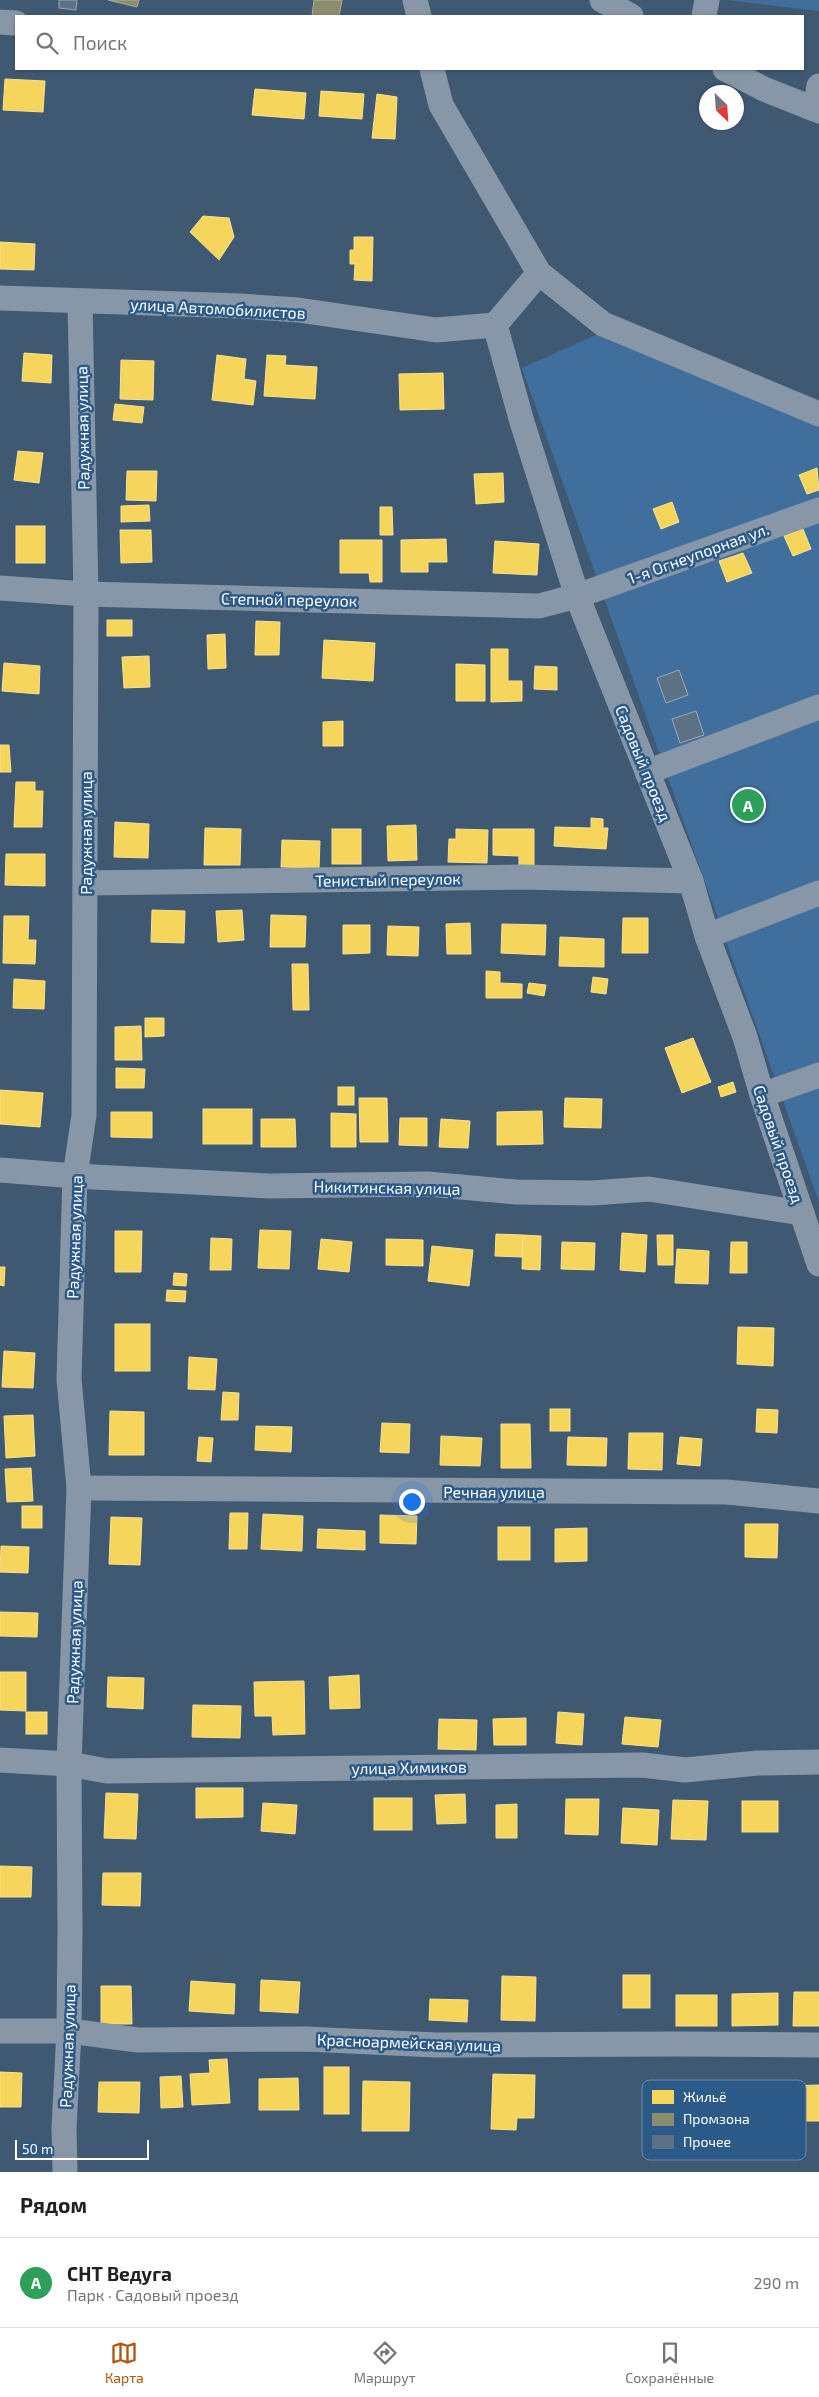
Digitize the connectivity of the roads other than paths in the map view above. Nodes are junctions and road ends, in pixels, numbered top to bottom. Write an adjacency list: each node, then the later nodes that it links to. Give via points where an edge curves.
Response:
1 (415, 0): 4 (street)
2 (602, 0): 5 (street)
3 (707, 0): 6 (street)
4 (419, 15)
5 (629, 15)
6 (704, 15)
7 (0, 22): 8 (street)
8 (15, 23)
9 (432, 70): 12 (street, via 441,105)
10 (727, 70): 11 (street, via 764,89)
11 (818, 102)
12 (539, 274): 15 (street); 16 (street, via 603,324)
13 (0, 298): 14 (street, улица Автомобилистов)
14 (80, 302): 15 (street, улица Автомобилистов, via 298,310 436,330); 19 (street, Радужная улица)
15 (495, 325): 20 (street, Садовый проезд)
16 (819, 414)
17 (819, 510): 20 (street, 1-я Огнеупорная ул.)
18 (0, 588): 19 (street, Степной переулок)
19 (86, 594): 20 (street, Степной переулок, via 539,606); 24 (street, Радужная улица)
20 (577, 596): 22 (street, Садовый проезд)
21 (819, 707): 22 (street)
22 (647, 772): 23 (street, Садовый проезд)
23 (691, 881): 24 (street, Тенистый переулок, via 522,877); 26 (street, Садовый проезд)
24 (86, 883): 30 (street, Радужная улица, via 84,1115)
25 (819, 892): 26 (street)
26 (707, 936): 28 (street, Садовый проезд, via 745,1037)
27 (819, 1075): 28 (street)
28 (762, 1096): 31 (street, Садовый проезд)
29 (0, 1170): 30 (street, Никитинская улица)
30 (75, 1176): 31 (street, Никитинская улица, via 269,1186 428,1184 516,1192 592,1193 649,1189); 33 (street, Радужная улица, via 69,1379)
31 (802, 1213): 32 (street, Садовый проезд)
32 (819, 1264)
33 (79, 1488): 34 (street, Речная улица, via 727,1492); 37 (street, Радужная улица)
34 (819, 1501)
35 (0, 1760): 37 (street, улица Химиков)
36 (819, 1762): 37 (street, улица Химиков, via 758,1763 685,1770 632,1765 106,1771)
37 (70, 1764): 39 (street, Радужная улица)
38 (0, 2031): 39 (street, Красноармейская улица)
39 (69, 2031): 40 (street, Красноармейская улица, via 138,2040); 41 (street, Радужная улица)
40 (819, 2046)
41 (65, 2172)

